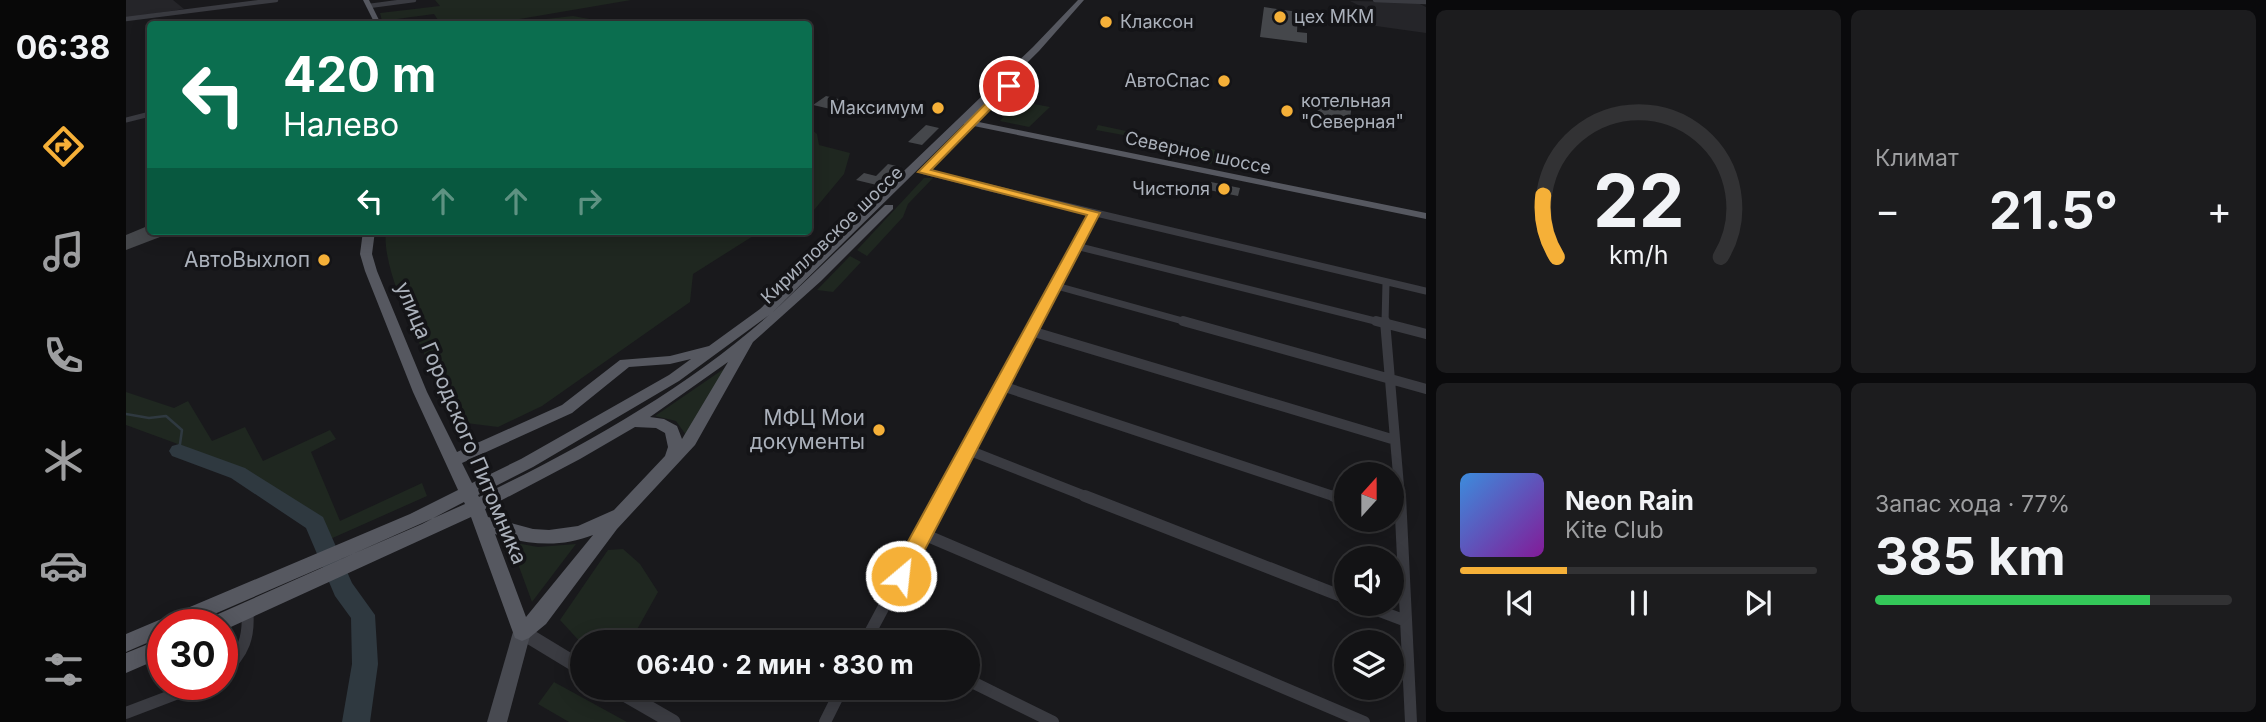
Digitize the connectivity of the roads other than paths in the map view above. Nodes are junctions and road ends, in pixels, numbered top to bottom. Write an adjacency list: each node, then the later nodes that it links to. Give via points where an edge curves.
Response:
1 (276, 0): 8 (street)
2 (414, 0): 7 (street)
3 (1081, 0): 12 (main road, Кирилловское шоссе)
4 (1088, 0): 12 (main road, Кирилловское шоссе)
5 (1375, 0): 6 (street)
6 (1426, 2)
7 (367, 3): 9 (main road)
8 (126, 19)
9 (376, 21)
10 (147, 115): 11 (street)
11 (126, 120)
12 (967, 122): 13 (main road, Кирилловское шоссе); 15 (main road, Северное шоссе); 25 (main road, Кирилловское шоссе, via 790,289)
13 (924, 172): 14 (street); 24 (main road, Кирилловское шоссе)
14 (1094, 213): 17 (street); 18 (street)
15 (1426, 216)
16 (368, 235): 36 (main road, улица Городского Питомника, via 366,254 371,271)
17 (1076, 246): 19 (street); 21 (street)
18 (1386, 282): 20 (street); 21 (street)
19 (1053, 285): 22 (street); 27 (street)
20 (1426, 291)
21 (1385, 324): 23 (street); 27 (street)
22 (1031, 331): 28 (street); 33 (street)
23 (1426, 334)
24 (749, 339): 31 (main road, Кирилловское шоссе); 35 (main road, via 700,425)
25 (727, 341): 26 (main road, via 695,354); 30 (main road, Кирилловское шоссе)
26 (652, 360): 30 (main road, via 659,378); 36 (main road, via 625,363 567,409)
27 (1391, 379): 29 (street); 33 (street)
28 (1002, 386): 34 (street); 38 (street)
29 (1426, 389)
30 (646, 396): 32 (main road, Кирилловское шоссе)
31 (629, 421): 32 (main road, Кирилловское шоссе); 35 (main road, via 659,423 672,430 676,447)
32 (599, 430): 45 (main road, via 416,519); 46 (main road, via 424,533)
33 (1395, 440): 37 (street)
34 (968, 450): 42 (street); 44 (street)
35 (672, 457): 39 (main road)
36 (451, 461): 40 (main road, улица Городского Питомника)
37 (1396, 462)
38 (1334, 496)
39 (623, 510): 40 (main road, via 593,527 554,538 533,539); 50 (main road, via 539,618)
40 (482, 522): 50 (main road, улица Городского Питомника)
41 (1398, 532): 48 (street)
42 (923, 534): 49 (street); 66 (street)
43 (244, 586): 54 (street, via 249,638)
44 (1334, 593)
45 (204, 609)
46 (238, 615)
47 (1393, 616): 48 (street)
48 (1406, 621): 67 (street)
49 (872, 630)
50 (522, 632): 55 (street); 62 (main road)
51 (147, 634): 52 (main road)
52 (126, 643)
53 (147, 654): 56 (main road)
54 (238, 657)
55 (570, 661)
56 (126, 663)
57 (980, 686): 65 (street)
58 (160, 700): 61 (street)
59 (635, 700): 63 (street)
60 (836, 700): 64 (street)
61 (126, 713)
62 (497, 722)
63 (673, 722)
64 (825, 722)
65 (1053, 722)
66 (1364, 722)
67 (1411, 722)

